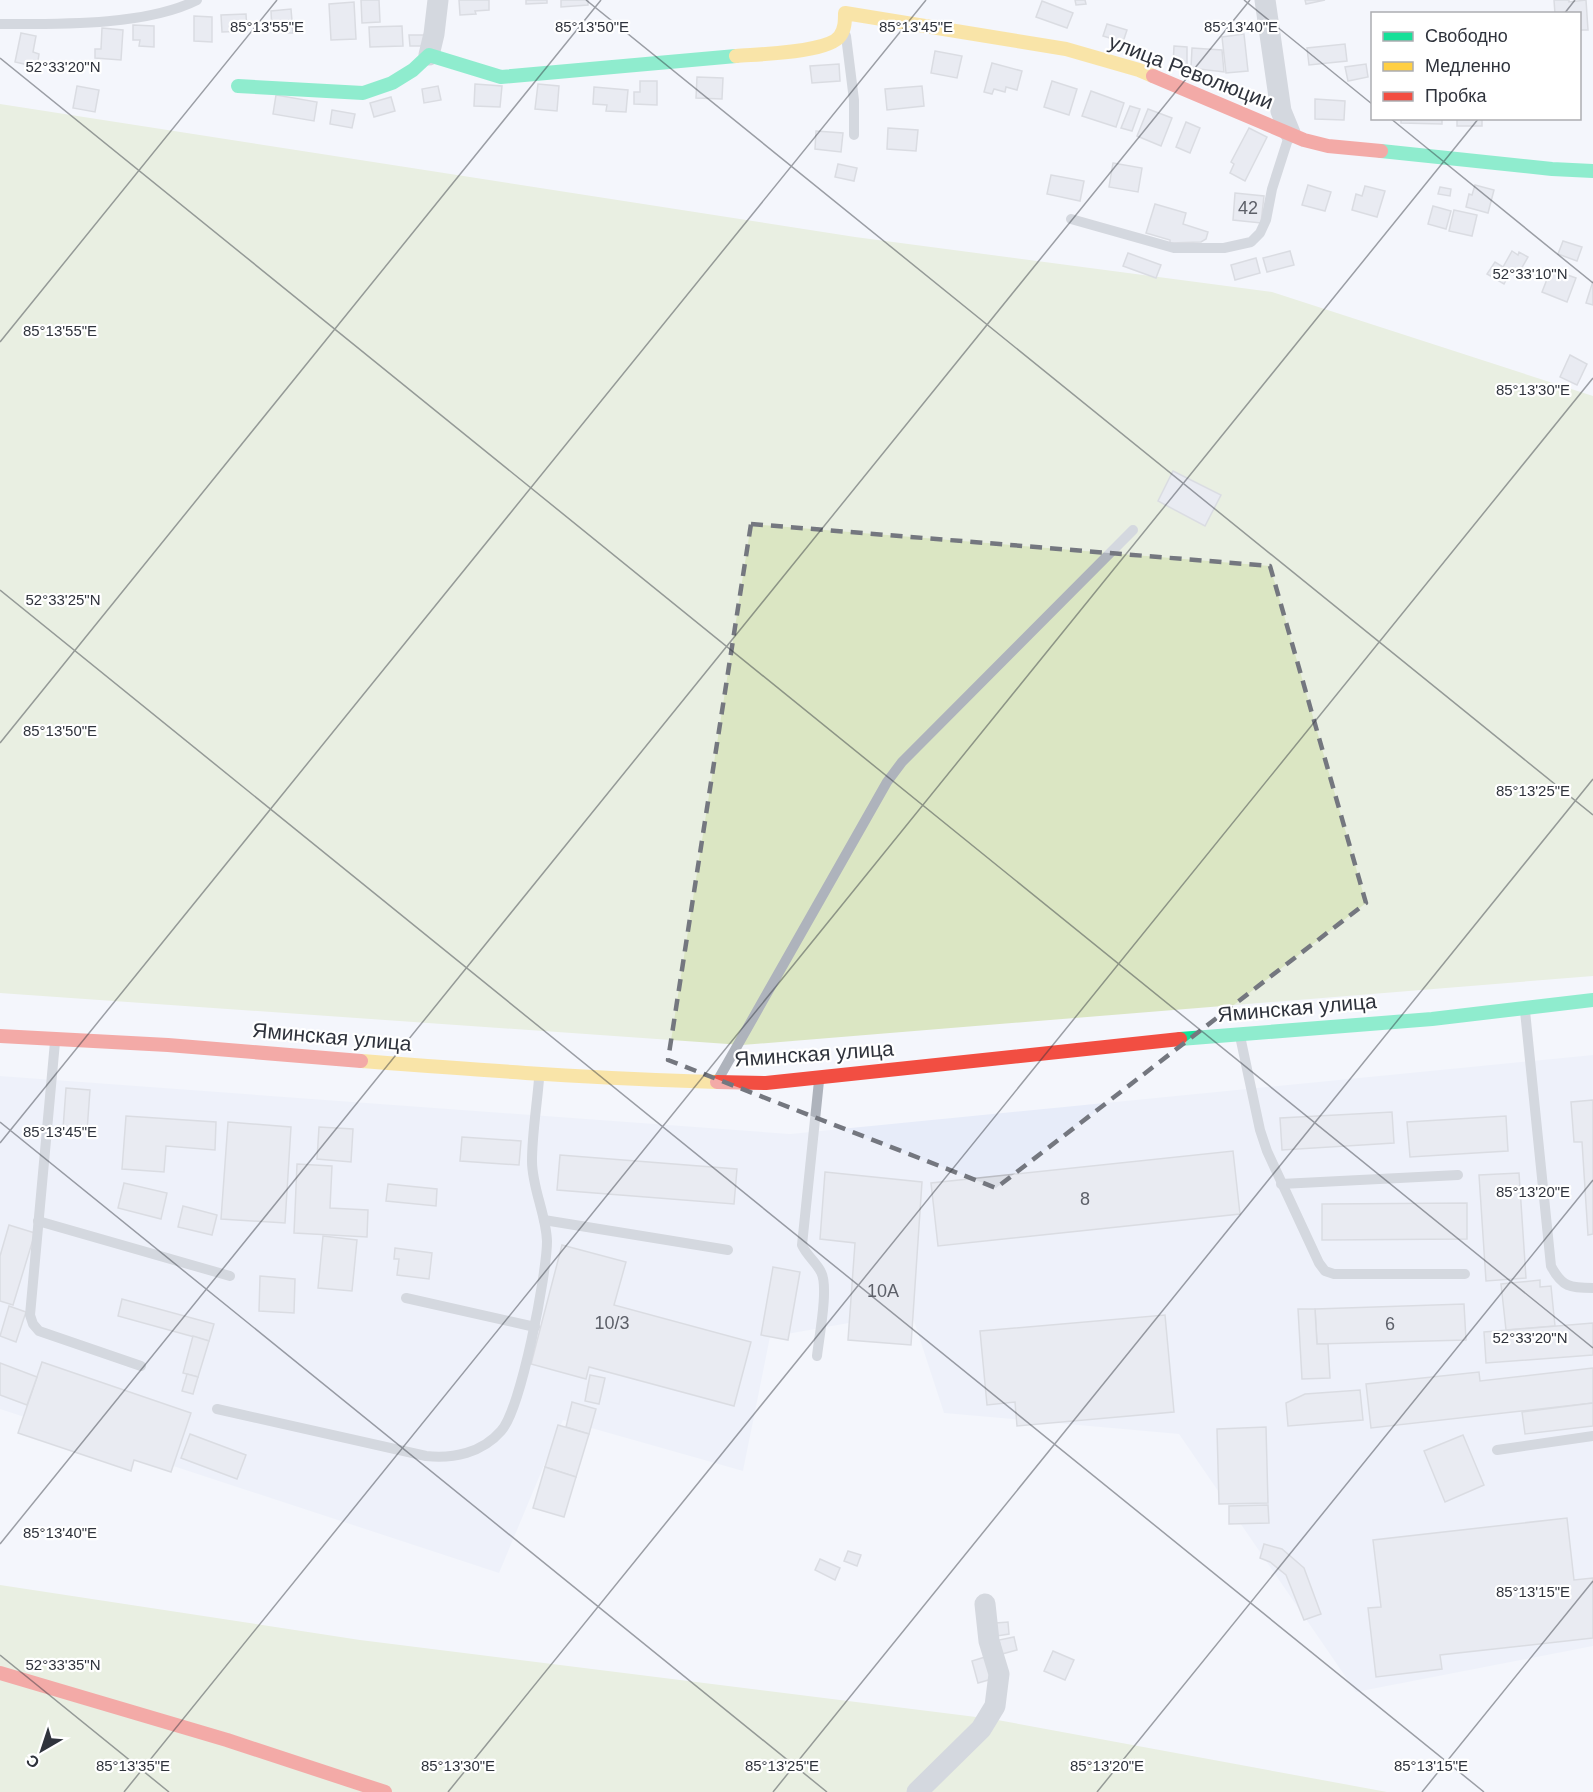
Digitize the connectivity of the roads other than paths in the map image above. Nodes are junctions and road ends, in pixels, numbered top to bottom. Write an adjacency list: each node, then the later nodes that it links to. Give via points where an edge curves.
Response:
1 (197, 0): 5 (lane, via 133,18 70,24)
2 (438, 0): 6 (street)
3 (1265, 0): 8 (street, via 1281,111)
4 (844, 13): 6 (street, via 842,35 837,40 805,50 501,77); 8 (street, улица Революции, via 1066,49 1139,69); 9 (lane)
5 (0, 24)
6 (429, 55): 7 (street, via 402,77 368,93)
7 (238, 86)
8 (1290, 133): 10 (street, улица Революции, via 1328,146); 11 (lane, via 1266,220 1251,242 1224,248 1174,248)
9 (854, 135)
10 (1593, 171)
11 (1071, 219)
12 (1133, 530): 20 (lane, via 902,762)
13 (1593, 1000): 14 (street, Яминская улица)
14 (1524, 1008): 15 (street, Яминская улица); 28 (lane, via 1551,1266 1560,1282)
15 (1239, 1033): 19 (street, Яминская улица); 22 (lane, via 1260,1130)
16 (0, 1036): 17 (street, Яминская улица)
17 (55, 1039): 18 (street, Яминская улица); 24 (lane)
18 (540, 1075): 20 (street, Яминская улица); 23 (lane, via 532,1158)
19 (819, 1078): 20 (street, Яминская улица); 31 (lane, via 802,1245 823,1279)
20 (717, 1082)
21 (1458, 1175): 22 (lane)
22 (1281, 1184): 26 (lane, via 1325,1271)
23 (544, 1220): 25 (lane); 30 (lane, via 546,1255)
24 (38, 1221): 27 (lane); 32 (lane, via 30,1315 33,1324 39,1331)
25 (728, 1250)
26 (1464, 1274)
27 (230, 1276)
28 (1593, 1288)
29 (406, 1298): 30 (lane)
30 (534, 1327): 33 (lane, via 512,1415 502,1431 465,1454 446,1458 426,1456)
31 (817, 1356)
32 (141, 1366)
33 (217, 1409)
34 (1593, 1436): 35 (lane)
35 (1497, 1450)
36 (985, 1604): 39 (street, via 989,1641 999,1674 995,1706 981,1730)
37 (0, 1673): 38 (street, via 227,1740)
38 (385, 1792)
39 (917, 1792)

